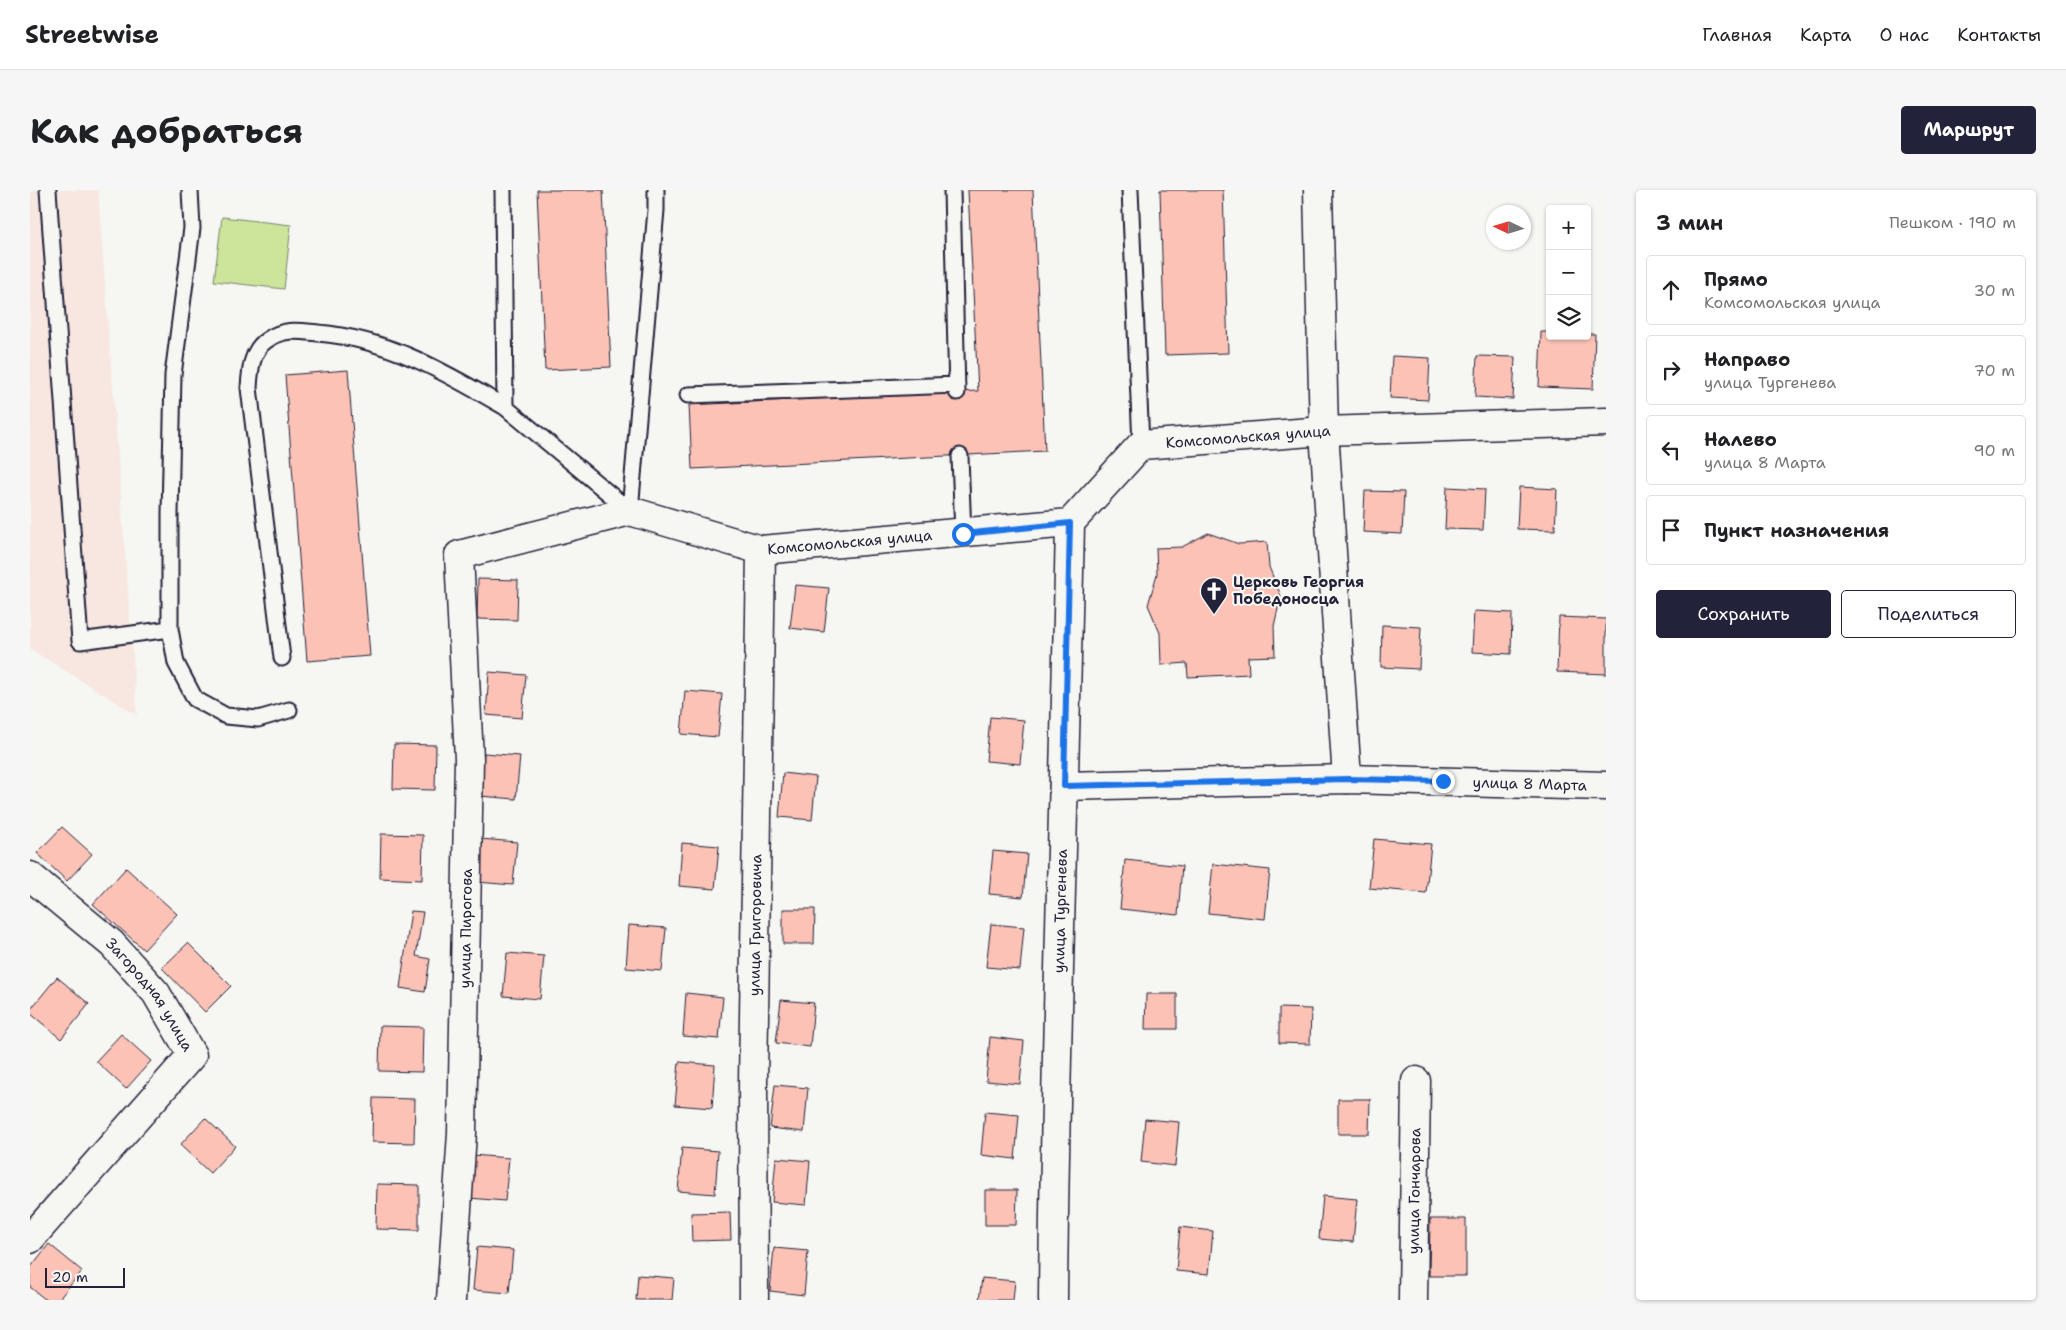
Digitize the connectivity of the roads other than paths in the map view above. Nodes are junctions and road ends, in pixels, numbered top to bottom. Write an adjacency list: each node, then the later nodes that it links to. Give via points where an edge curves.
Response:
1 (48, 190): 18 (lane, via 80,641)
2 (190, 190): 18 (lane, via 192,228 173,375)
3 (503, 190): 9 (lane)
4 (656, 190): 14 (lane)
5 (952, 190): 8 (lane, via 957,388)
6 (1130, 190): 12 (lane)
7 (1318, 190): 11 (street)
8 (688, 395)
9 (505, 407): 14 (lane); 19 (lane, via 404,353 368,340 289,330 265,340 251,361 248,388)
10 (1606, 422): 11 (street, Комсомольская улица)
11 (1324, 430): 12 (street, Комсомольская улица); 21 (street)
12 (1141, 445): 15 (street)
13 (960, 456): 16 (lane)
14 (630, 511): 17 (street, Комсомольская улица); 27 (street, улица Пирогова, via 459,556 468,759 462,1133)
15 (1070, 523): 16 (street, Комсомольская улица); 22 (street, улица Тургенева)
16 (963, 534): 17 (street, Комсомольская улица)
17 (761, 550): 28 (street, улица Григоровича, via 753,1083)
18 (170, 630): 20 (lane, via 176,663 195,699 226,716 258,718)
19 (282, 658)
20 (289, 710)
21 (1348, 779): 22 (street, улица 8 Марта); 23 (street, улица 8 Марта)
22 (1064, 786): 29 (street, улица Тургенева, via 1054,1125)
23 (1606, 786)
24 (30, 876): 26 (street, Загородная улица, via 112,944 156,993 192,1055)
25 (1416, 1081): 30 (street, улица Гончарова)
26 (30, 1239)
27 (451, 1300)
28 (754, 1300)
29 (1053, 1300)
30 (1413, 1300)

